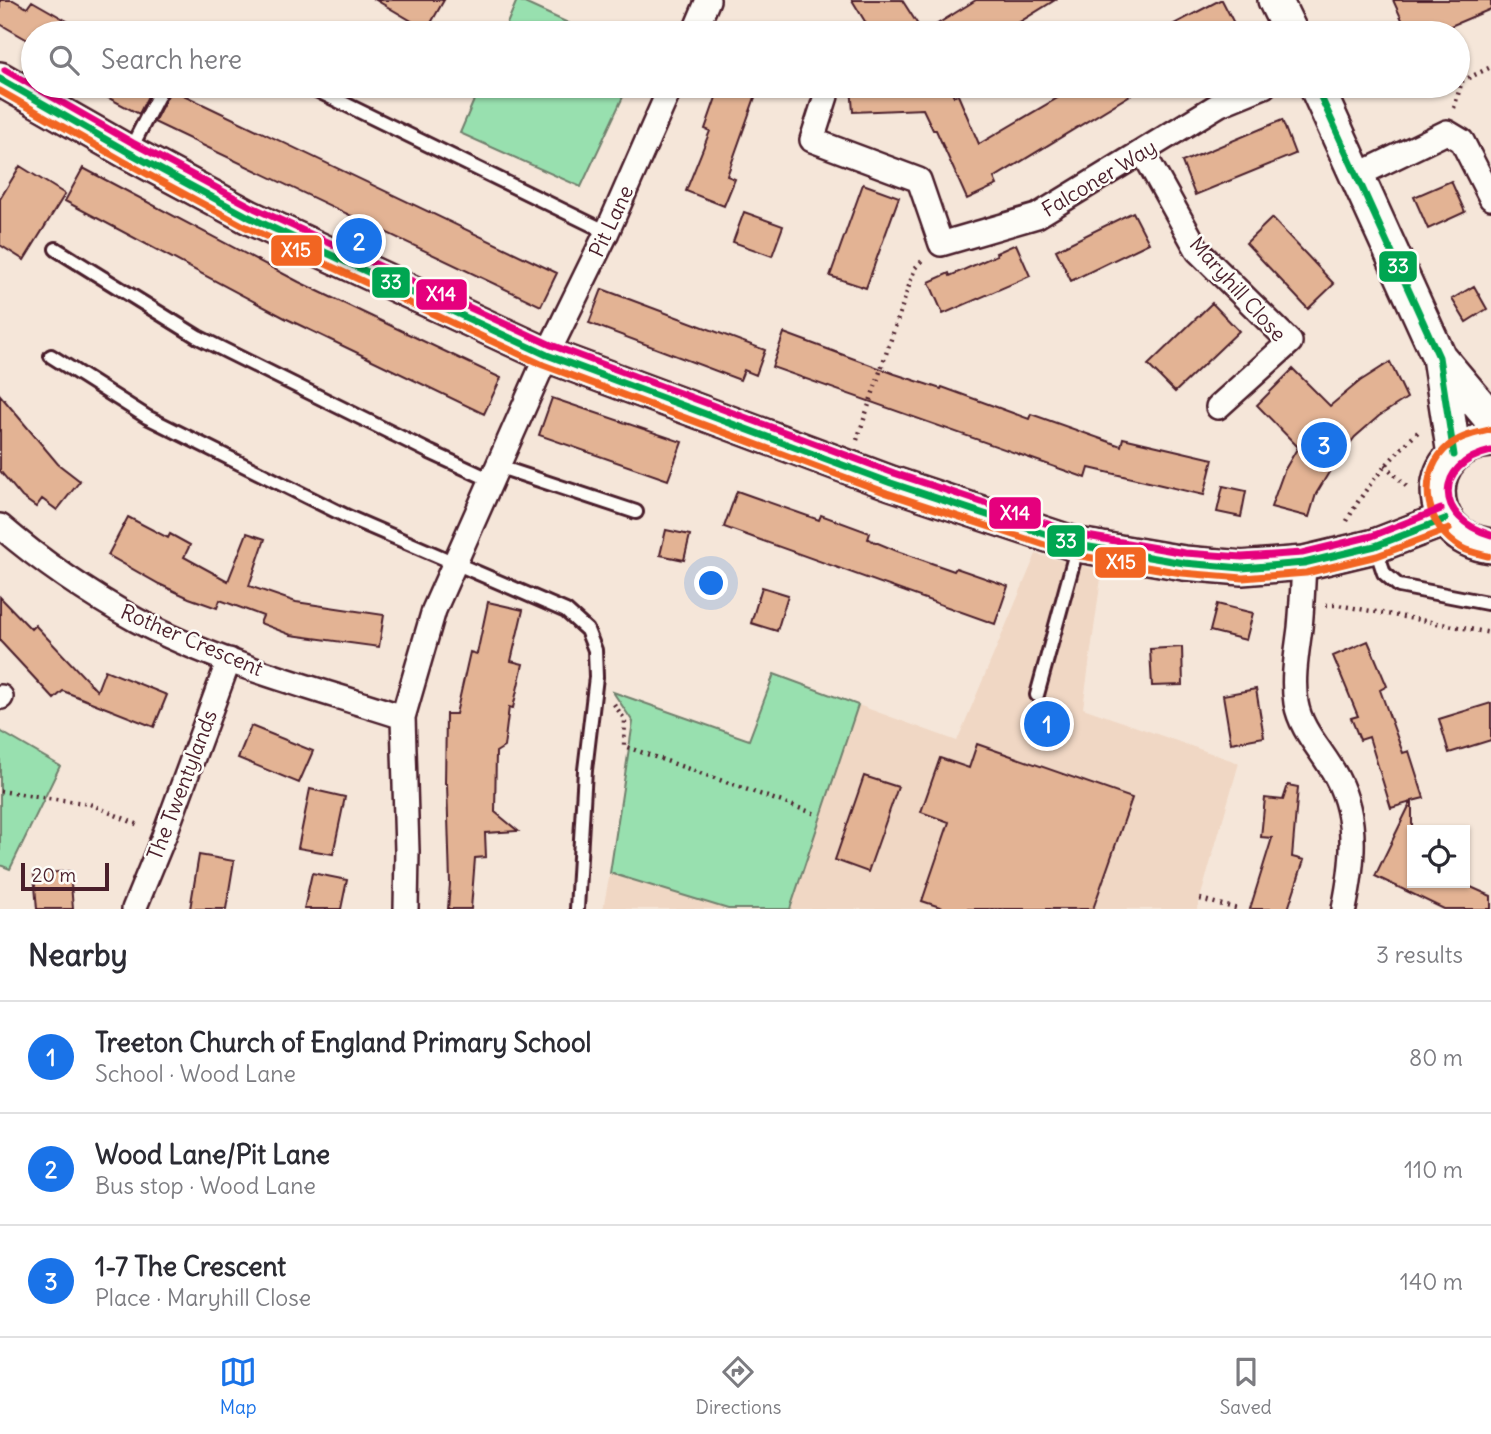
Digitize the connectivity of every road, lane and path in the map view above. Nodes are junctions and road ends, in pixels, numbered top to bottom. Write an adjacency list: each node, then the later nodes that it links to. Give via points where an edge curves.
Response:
1 (708, 0): 3 (street)
2 (1275, 0): 4 (street)
3 (699, 21)
4 (1285, 21)
5 (1491, 67): 6 (path)
6 (1470, 77)
7 (0, 79): 8 (street)
8 (21, 91)
9 (33, 98): 18 (street)
10 (157, 98): 18 (lane)
11 (333, 98): 22 (lane)
12 (666, 98): 22 (street, Pit Lane)
13 (825, 98): 23 (street, via 812,140 919,180)
14 (1235, 98): 19 (street, Falconer Way)
15 (1321, 98): 20 (street)
16 (1457, 98): 17 (path)
17 (1447, 132): 20 (street); 21 (street, via 1462,141)
18 (128, 152): 25 (street, via 249,217)
19 (1143, 152): 23 (street, Falconer Way, via 1037,216); 28 (street, Maryhill Close, via 1198,251 1290,342)
20 (1356, 176): 27 (street)
21 (1491, 198)
22 (607, 232): 25 (street, Pit Lane)
23 (941, 244): 33 (path, via 915,268)
24 (57, 249): 34 (lane, via 198,337 429,452)
25 (547, 355): 33 (street); 34 (street)
26 (51, 356): 41 (lane, via 147,417 348,517)
27 (1439, 357): 29 (street); 32 (street)
28 (1218, 407)
29 (1491, 419)
30 (1424, 426): 40 (path, via 1394,454 1359,498 1344,526)
31 (1491, 440): 32 (street, via 1466,446)
32 (1454, 455): 36 (street, via 1438,485)
33 (848, 467): 38 (street)
34 (494, 473): 35 (lane); 41 (street)
35 (636, 512)
36 (1445, 519): 39 (street, via 1456,534); 40 (street)
37 (0, 526): 46 (street, Rother Crescent, via 77,586 138,621)
38 (1078, 545): 42 (street, via 1242,568); 48 (lane)
39 (1491, 546)
40 (1363, 549): 42 (street); 43 (lane, via 1399,586)
41 (454, 562): 47 (lane, via 566,611 587,630 595,650); 49 (street, via 434,610)
42 (1304, 563): 44 (street)
43 (1487, 603)
44 (1303, 605): 45 (path, via 1338,605); 58 (street, via 1296,704 1304,728 1338,779 1348,811 1354,844)
45 (1491, 633)
46 (229, 660): 49 (street, Rother Crescent); 52 (street, The Twentylands)
47 (596, 677): 51 (path, via 625,720 624,746); 56 (lane)
48 (1037, 695)
49 (403, 717): 55 (street)
50 (0, 791): 52 (path, via 90,804)
51 (816, 814)
52 (164, 836): 54 (street, The Twentylands)
53 (1200, 899): 57 (path)
54 (134, 909)
55 (406, 909)
56 (577, 909)
57 (1238, 909)
58 (1344, 909)

